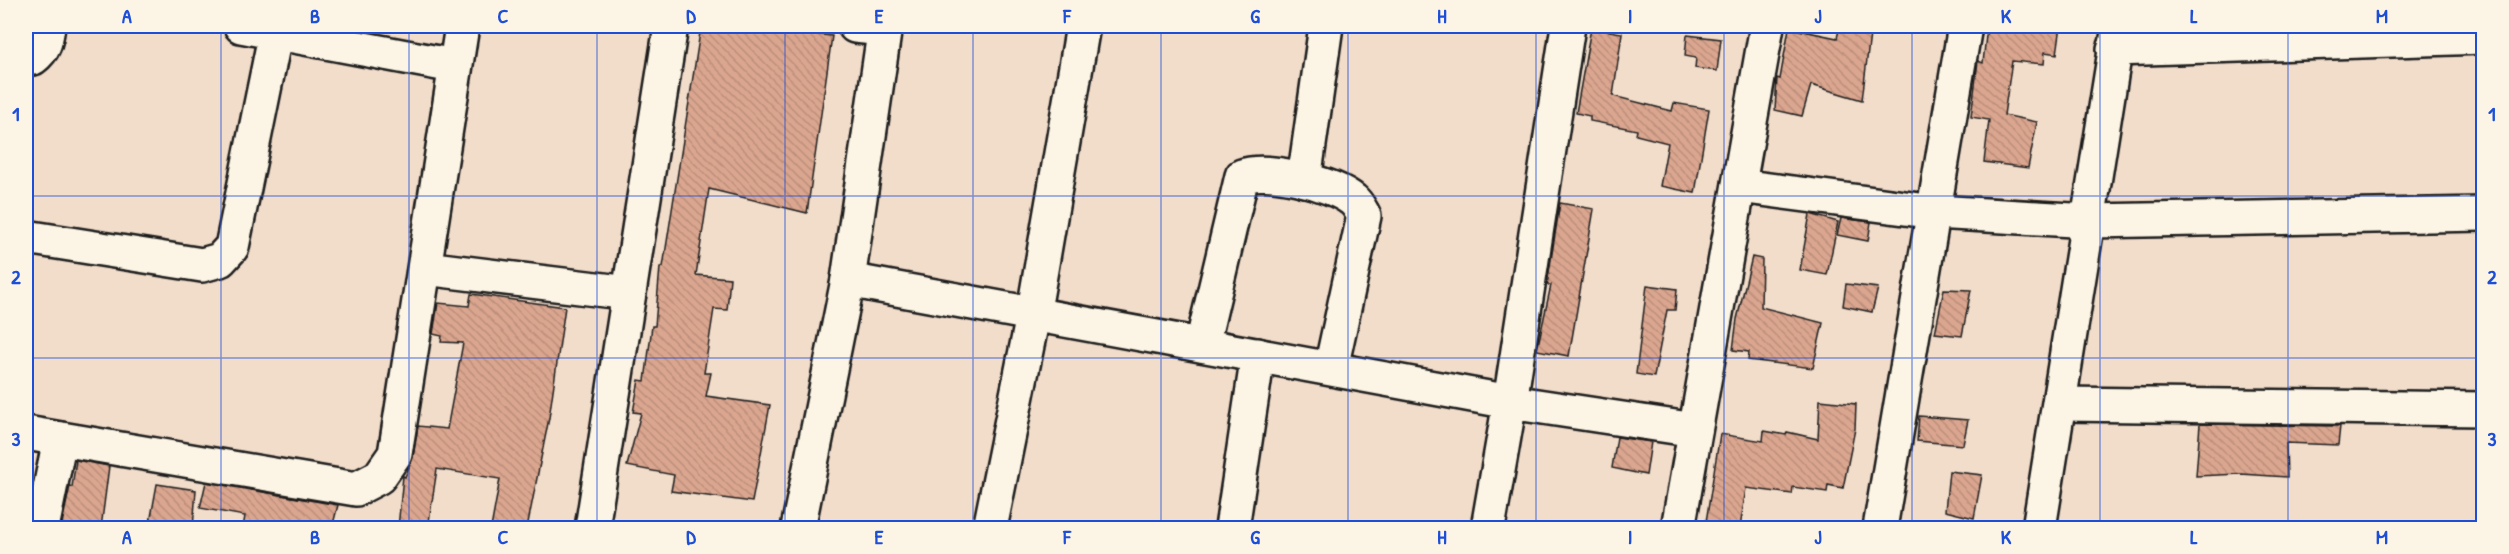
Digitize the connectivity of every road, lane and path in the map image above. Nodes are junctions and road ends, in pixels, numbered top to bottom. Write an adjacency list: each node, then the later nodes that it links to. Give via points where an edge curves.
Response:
1 (48, 26): 14 (street, via 39,53 33,58)
2 (241, 26): 11 (street)
3 (462, 26): 15 (street)
4 (671, 26): 24 (street)
5 (1083, 26): 25 (street)
6 (1326, 26): 16 (street)
7 (1568, 26): 29 (street)
8 (1767, 26): 17 (street)
9 (1965, 26): 18 (street)
10 (875, 27): 23 (street)
11 (276, 29): 15 (street); 21 (street, via 232,247 220,260 202,265)
12 (2117, 37): 13 (street); 20 (street)
13 (2484, 37)
14 (26, 57)
15 (454, 66): 22 (street)
16 (1304, 180): 26 (street, via 1253,172 1242,176); 28 (street, via 1342,193 1354,201 1364,216)
17 (1739, 186): 18 (street); 32 (street)
18 (1935, 212): 20 (street); 42 (street)
19 (2484, 214): 20 (street)
20 (2090, 221): 30 (street)
21 (26, 237)
22 (425, 268): 24 (street); 34 (street, via 395,454 379,477 356,489)
23 (848, 280): 25 (street); 37 (street)
24 (629, 293): 35 (street)
25 (1033, 316): 26 (street); 38 (street)
26 (1202, 345): 27 (street)
27 (1258, 355): 28 (street); 39 (street)
28 (1331, 368): 29 (street)
29 (1510, 402): 32 (street); 40 (street)
30 (2060, 404): 31 (street); 43 (street)
31 (2484, 409)
32 (1695, 430): 41 (street)
33 (26, 433): 34 (street)
34 (60, 439): 36 (street)
35 (601, 527)
36 (42, 528)
37 (798, 528)
38 (990, 528)
39 (1232, 528)
40 (1488, 528)
41 (1678, 528)
42 (1880, 528)
43 (2039, 528)

